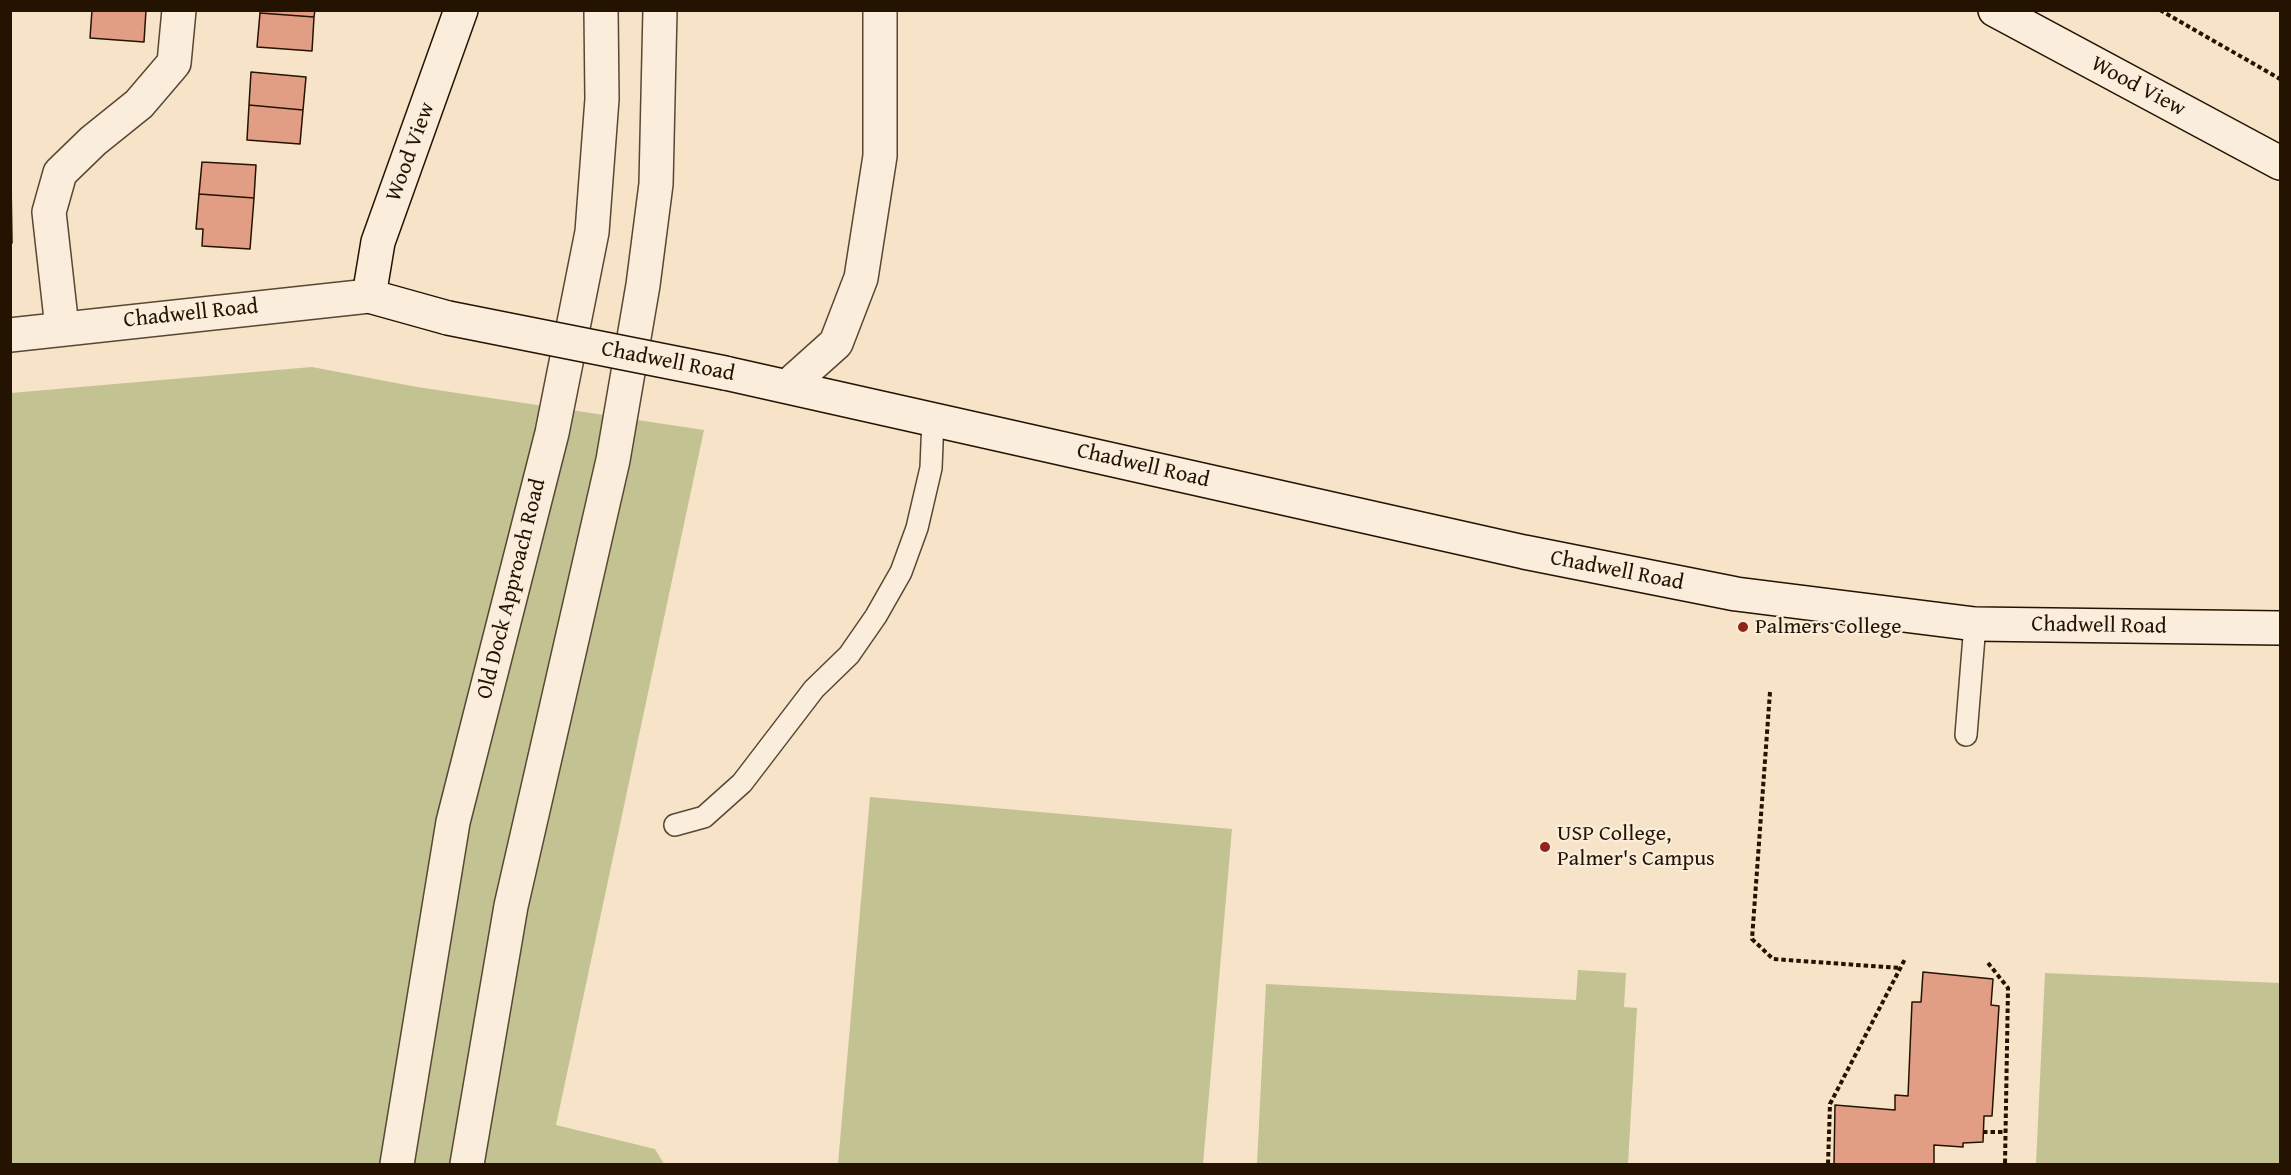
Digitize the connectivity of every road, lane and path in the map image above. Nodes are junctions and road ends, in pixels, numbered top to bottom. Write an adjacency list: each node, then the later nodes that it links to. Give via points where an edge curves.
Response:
1 (179, 10): 11 (street, via 174,63 139,104 60,173 49,212)
2 (460, 10): 10 (street, Wood View, via 378,242)
3 (602, 10): 25 (street, Old Dock Approach Road, via 602,99 592,232 552,433 453,822)
4 (660, 10): 26 (street, via 656,184 641,297 613,460 511,906)
5 (880, 10): 13 (street, via 880,156 861,278 836,343)
6 (1995, 10): 9 (street, Wood View)
7 (2160, 10): 8 (path)
8 (2280, 79)
9 (2280, 163)
10 (369, 296): 11 (street, Chadwell Road); 13 (street, Chadwell Road, bridge, via 448,318)
11 (62, 328): 12 (street, Chadwell Road)
12 (10, 335)
13 (788, 386): 14 (street, Chadwell Road)
14 (933, 419): 15 (street, Chadwell Road, via 1524,552 1736,594); 19 (lane, via 931,468 917,528 901,572 876,616 849,656 814,689 742,783 704,817)
15 (1975, 624): 16 (street, Chadwell Road); 18 (lane)
16 (2280, 628)
17 (1770, 692): 22 (path, via 1752,939 1773,959)
18 (1966, 735)
19 (675, 825)
20 (1905, 959): 22 (path)
21 (1988, 963): 24 (path, via 2008,988)
22 (1900, 968): 27 (path, via 1830,1104)
23 (1983, 1132): 24 (path)
24 (2005, 1132): 28 (path)
25 (397, 1164)
26 (467, 1164)
27 (1828, 1164)
28 (2005, 1164)

